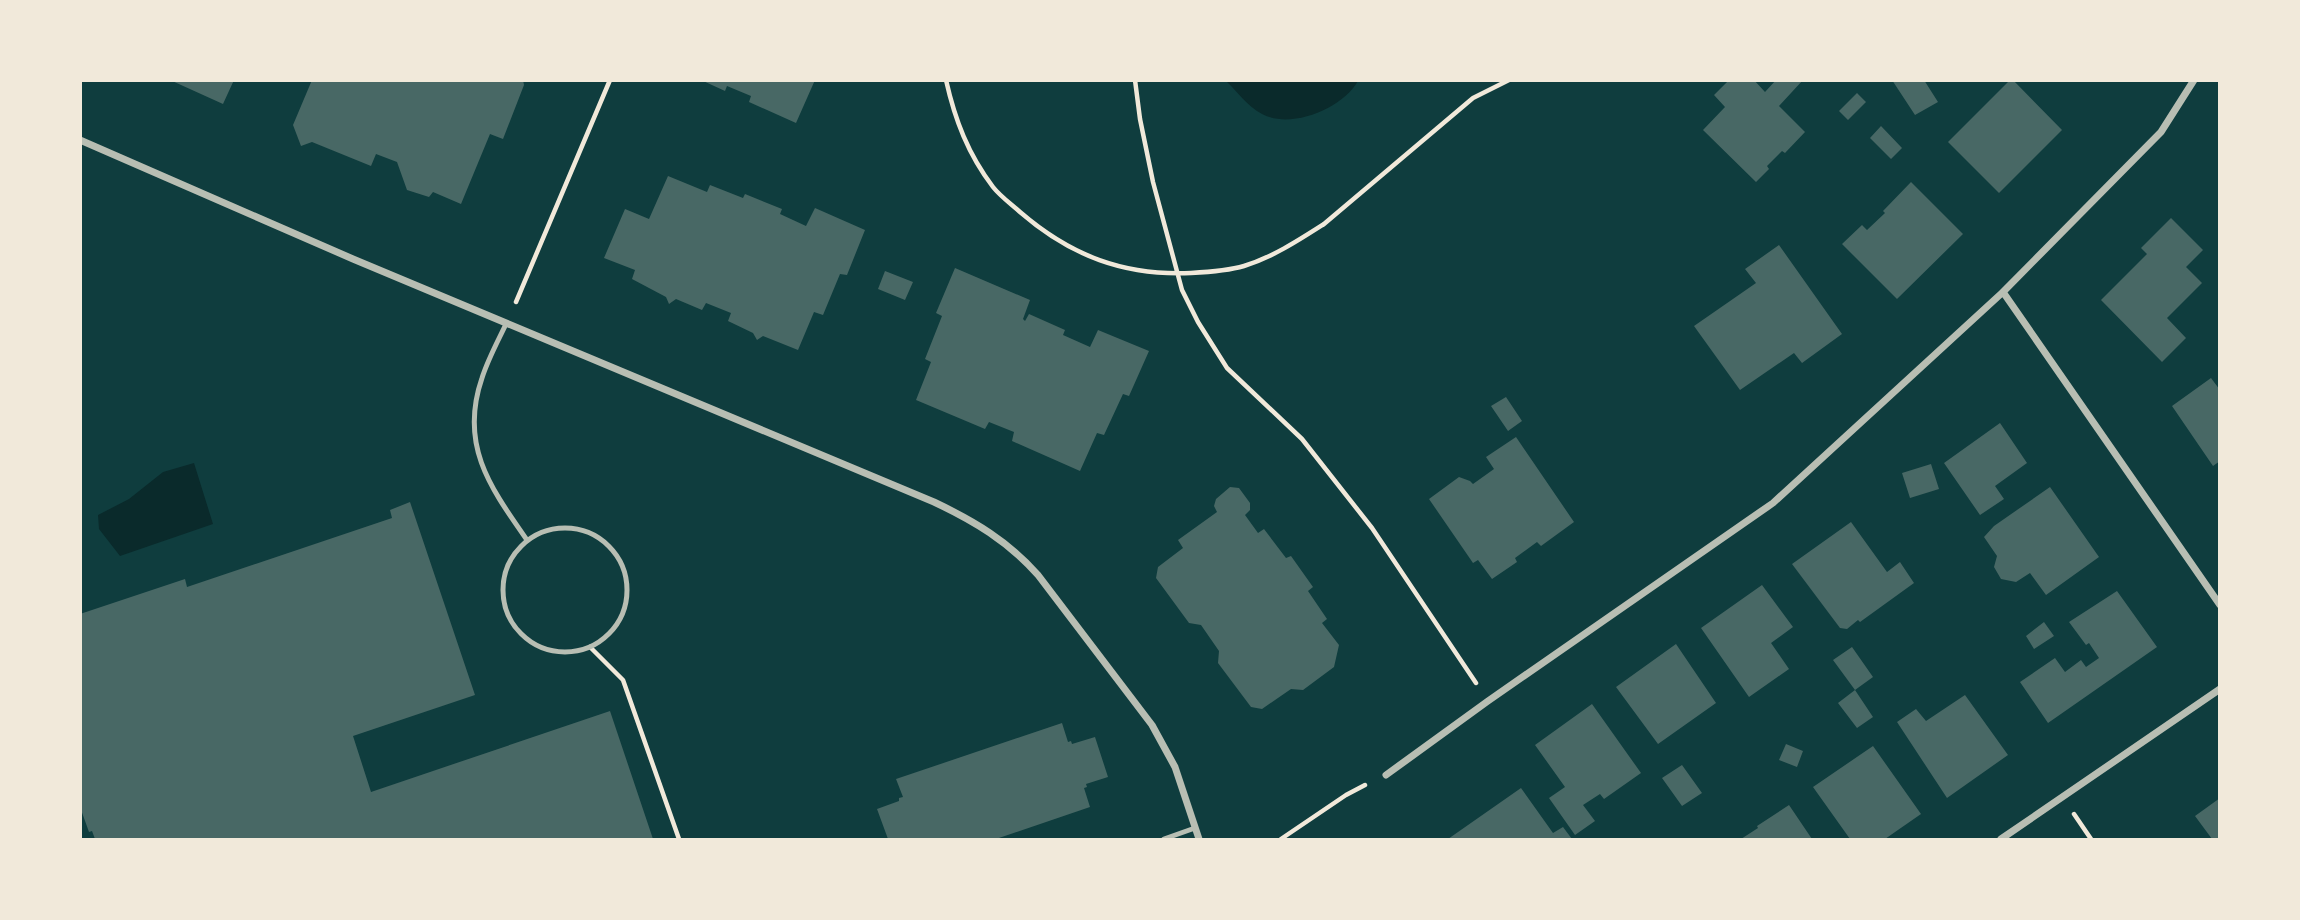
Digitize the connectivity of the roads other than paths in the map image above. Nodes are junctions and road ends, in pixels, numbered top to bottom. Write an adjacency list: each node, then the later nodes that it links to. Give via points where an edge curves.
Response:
1 (2194, 80): 3 (street, via 2161,132)
2 (80, 140): 4 (street)
3 (2003, 292): 6 (street); 8 (street, via 1773,503)
4 (506, 324): 5 (lane, via 483,376 473,430 485,475); 9 (street, via 934,502 995,535 1038,575 1152,725 1175,767)
5 (527, 540): 5 (lane, via 546,530 567,527 587,531 619,558 627,598 621,618 608,635 590,647 551,650 517,630 507,612 504,583 514,555)
6 (2220, 605)
7 (2220, 689): 12 (street)
8 (1386, 775)
9 (1195, 828): 10 (lane); 11 (street)
10 (1164, 839)
11 (1199, 839)
12 (2001, 839)

